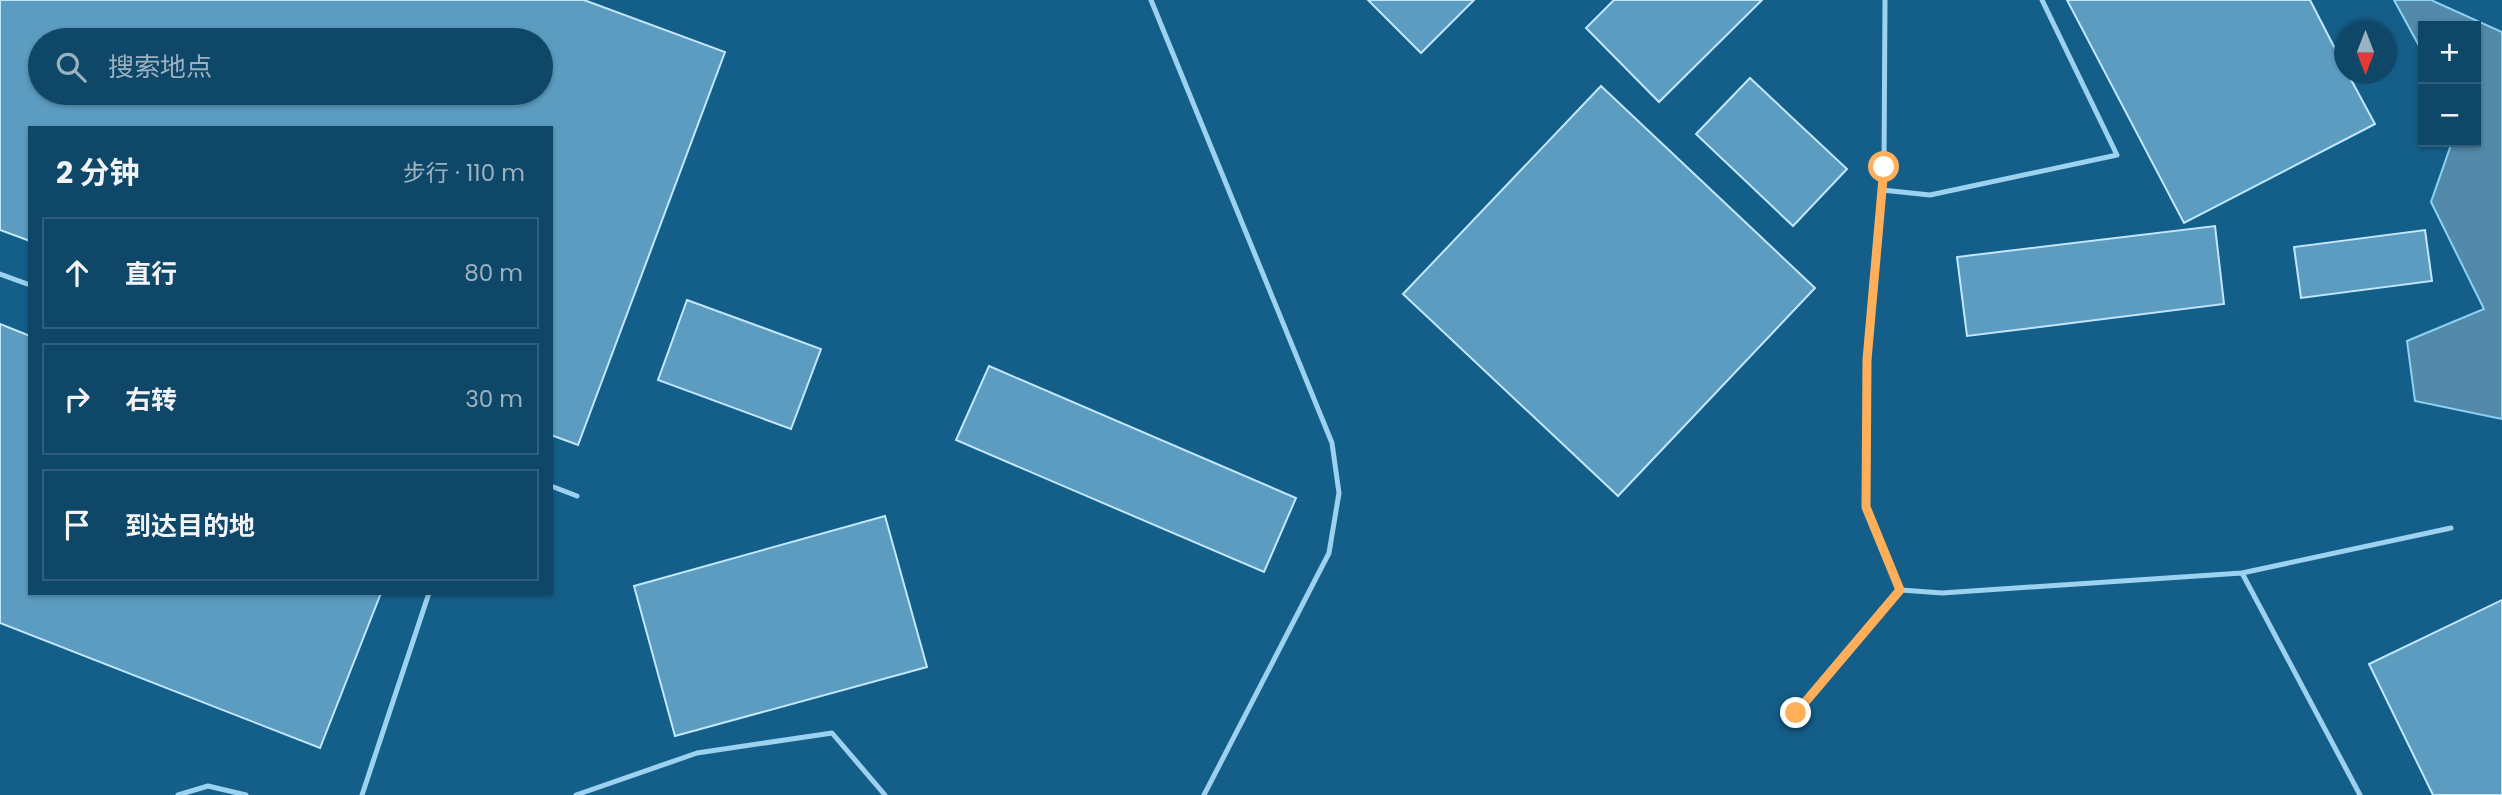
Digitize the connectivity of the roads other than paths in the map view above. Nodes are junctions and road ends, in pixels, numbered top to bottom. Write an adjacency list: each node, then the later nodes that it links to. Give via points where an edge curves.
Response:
1 (1151, 0): 19 (lane, via 1332,443 1339,493 1329,553)
2 (1885, 0): 4 (lane)
3 (2042, 0): 4 (lane, via 2117,155 1930,195)
4 (1882, 190): 11 (lane, via 1867,360 1866,507)
5 (0, 274): 6 (lane)
6 (28, 284)
7 (553, 487): 8 (lane)
8 (577, 495)
9 (2451, 528): 10 (lane)
10 (2242, 573): 11 (lane, via 1942,593); 20 (lane)
11 (1900, 590): 13 (lane)
12 (428, 595): 16 (lane)
13 (1796, 713)
14 (178, 795): 15 (lane, via 208,786)
15 (246, 795)
16 (362, 795)
17 (576, 795): 18 (lane, via 697,752 832,733)
18 (885, 795)
19 (1205, 795)
20 (2360, 795)

